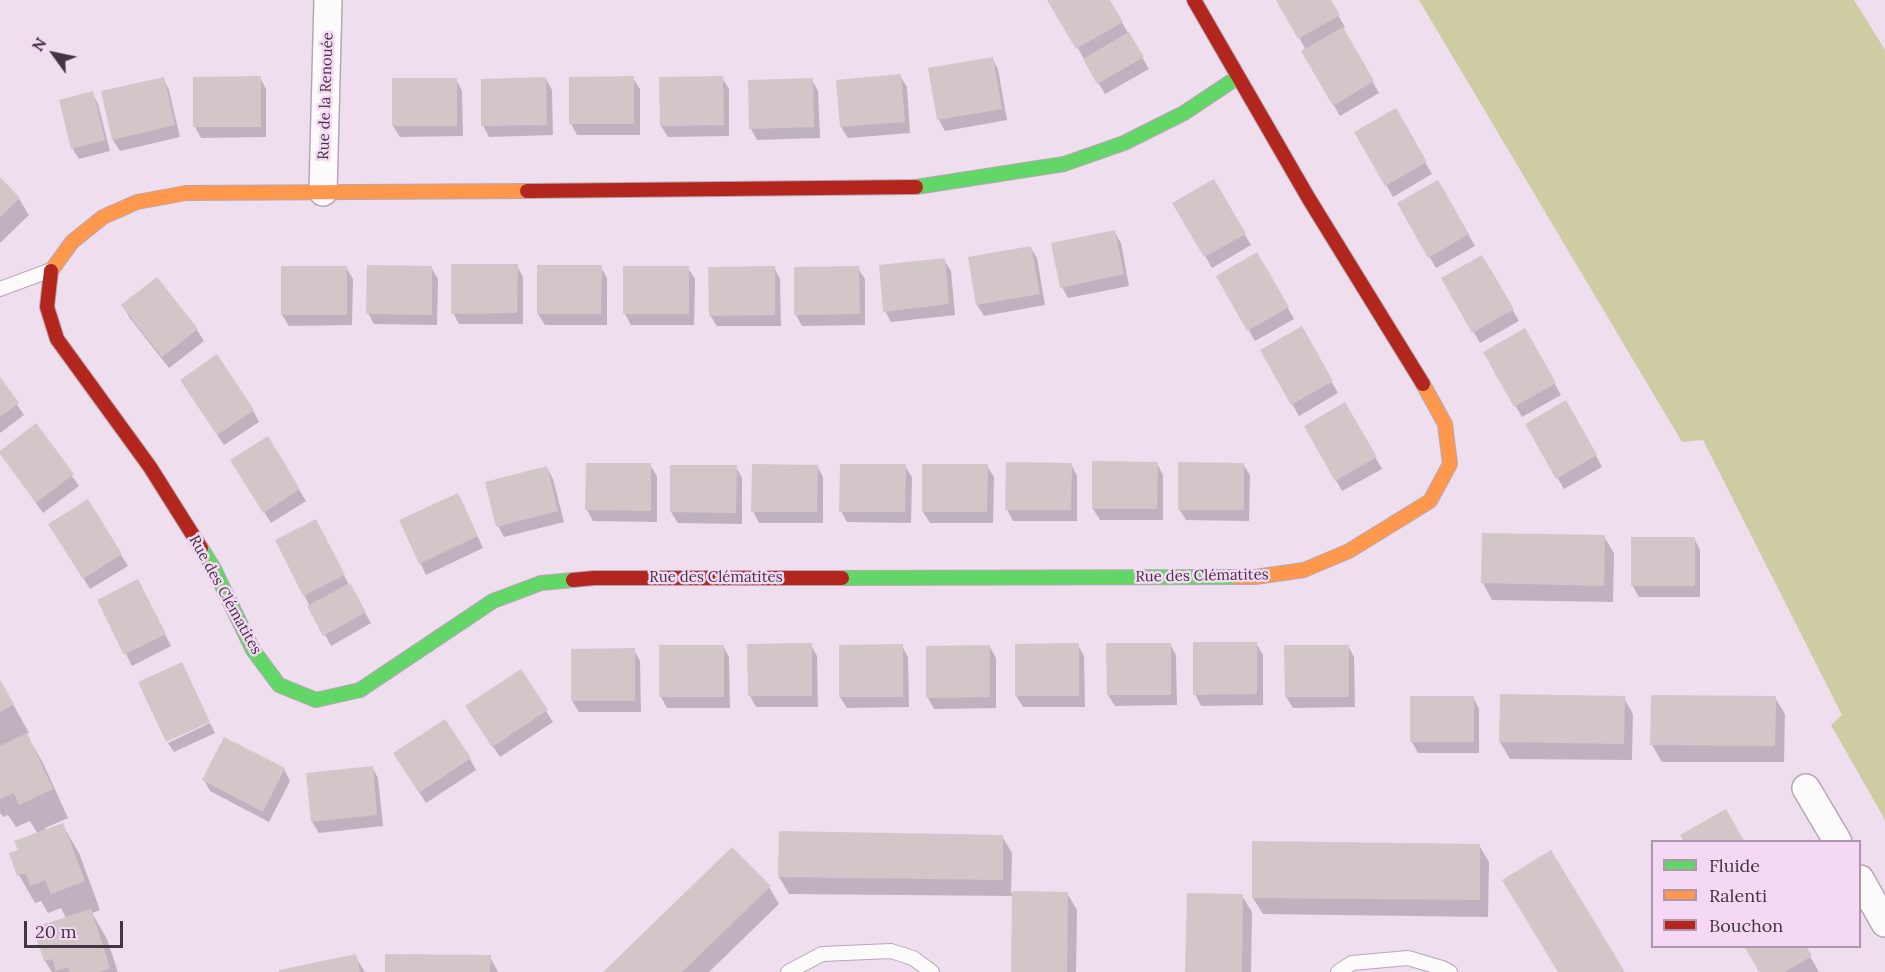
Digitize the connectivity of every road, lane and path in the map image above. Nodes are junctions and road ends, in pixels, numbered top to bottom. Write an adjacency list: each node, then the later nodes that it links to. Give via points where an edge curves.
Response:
1 (328, 0): 4 (street, Rue de la Renouée)
2 (1194, 0): 3 (street, Rue des Clématites)
3 (1238, 77): 4 (street, via 1184,114 1124,143 1064,164 912,188); 5 (street, Rue des Clématites, via 1445,424 1450,464 1430,501 1349,551 1304,570 1255,577 594,578 541,583 493,601 360,690 316,700 279,685 253,650 207,557 150,467 57,339 47,307)
4 (323, 192): 5 (street, via 186,193 137,202 103,217 80,235)
5 (51, 270): 6 (lane)
6 (0, 289)
7 (1806, 789): 8 (street)
8 (1837, 840)
9 (1861, 881): 10 (street)
10 (1885, 922)
11 (788, 972): 12 (lane, via 822,954 891,951 913,958)
12 (932, 972)
13 (1338, 972): 14 (lane, via 1352,963 1408,958)
14 (1450, 972)

